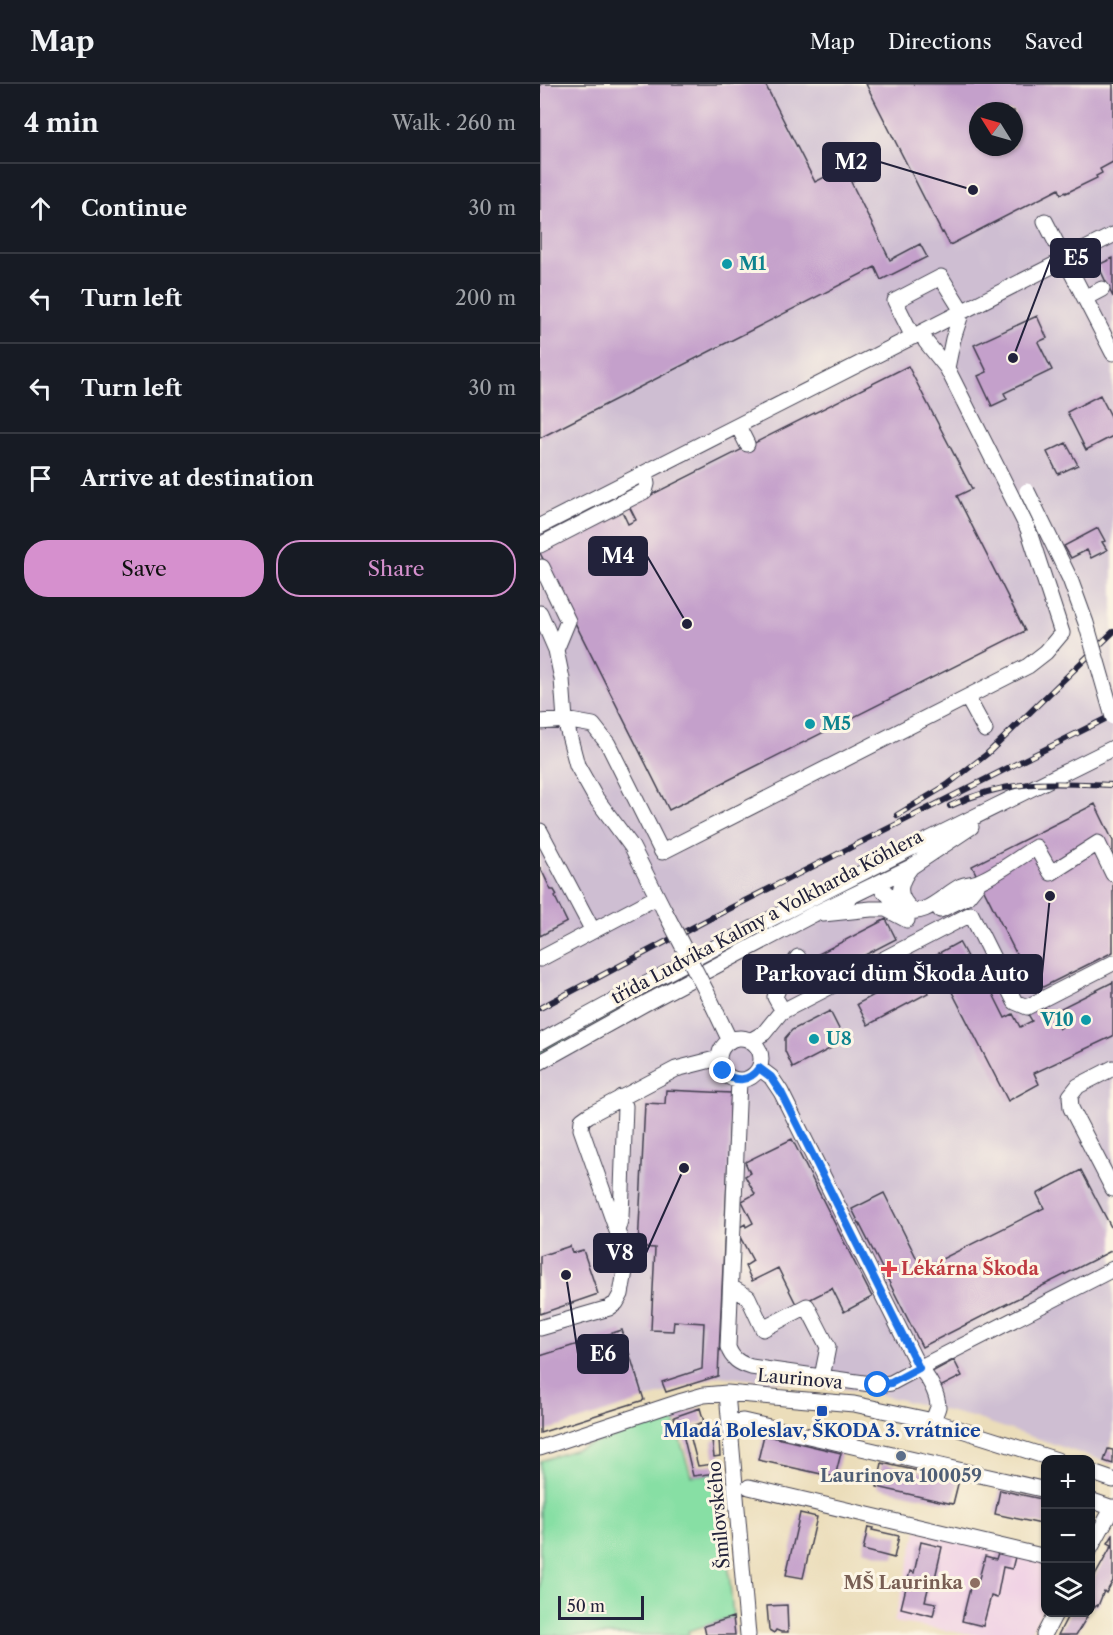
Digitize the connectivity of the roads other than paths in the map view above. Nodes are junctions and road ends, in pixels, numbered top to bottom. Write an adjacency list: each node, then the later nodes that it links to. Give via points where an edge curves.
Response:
1 (1046, 221): 3 (street)
2 (1113, 235): 3 (street)
3 (1066, 259): 5 (street); 6 (street)
4 (1102, 289): 5 (street)
5 (1085, 298): 8 (street)
6 (962, 311): 7 (street); 7 (street, via 941,277 895,301); 9 (street)
7 (917, 334): 9 (street); 10 (street)
8 (1113, 352)
9 (947, 368): 19 (street, via 1028,529 1062,633 1028,666)
10 (738, 426): 11 (street); 12 (street)
11 (747, 444)
12 (645, 473): 14 (street); 15 (street, via 645,491)
13 (1027, 491): 20 (street, bridge, via 1070,579)
14 (540, 526)
15 (540, 544)
16 (541, 566): 18 (street, via 568,621)
17 (540, 613): 18 (street)
18 (556, 650): 21 (street)
19 (967, 698): 21 (street, via 662,852 608,744 593,725); 23 (street)
20 (1113, 717)
21 (565, 720): 22 (street); 32 (street, via 577,765 632,847)
22 (540, 722)
23 (985, 730)
24 (1113, 748): 25 (street, třída Ludvíka Kalmy a Volkharda Köhlera)
25 (1009, 801): 27 (street, třída Ludvíka Kalmy a Volkharda Köhlera); 28 (street, třída Ludvíka Kalmy a Volkharda Köhlera)
26 (540, 831): 36 (street)
27 (911, 867): 31 (street, třída Ludvíka Kalmy a Volkharda Köhlera); 34 (street, via 902,878 900,890 903,900)
28 (869, 870): 31 (street); 43 (street, třída Ludvíka Kalmy a Volkharda Köhlera, via 627,993)
29 (1113, 874): 30 (street, via 1098,843 1051,873 1036,847)
30 (980, 881): 33 (street, via 967,897 918,921 909,921); 34 (street, via 963,886 928,908)
31 (877, 884): 33 (street); 34 (street, via 903,909); 35 (street, třída Ludvíka Kalmy a Volkharda Köhlera)
32 (661, 904): 36 (street); 41 (street, bridge)
33 (886, 909): 35 (street)
34 (914, 911)
35 (814, 914): 45 (street, třída Ludvíka Kalmy a Volkharda Köhlera)
36 (593, 931): 38 (street)
37 (798, 957): 40 (street, via 775,997)
38 (540, 959)
39 (1113, 963): 40 (street, via 1027,1007 1015,1002 971,914)
40 (783, 1011): 42 (street, via 764,1033)
41 (730, 1041): 42 (street); 44 (street)
42 (750, 1041): 46 (street, via 759,1050)
43 (540, 1042)
44 (719, 1058): 48 (street, via 727,1076); 49 (street, via 676,1069)
45 (540, 1062)
46 (759, 1068): 48 (street, via 751,1077); 55 (street, via 781,1092)
47 (1113, 1068): 50 (street, via 1078,1086 1070,1096 1071,1108)
48 (739, 1080): 53 (street)
49 (621, 1097): 51 (street, via 625,1106 621,1217); 51 (street, via 589,1114 582,1120 581,1129)
50 (1113, 1189)
51 (617, 1232): 54 (street, via 626,1255 621,1294 616,1303)
52 (1113, 1269): 55 (street)
53 (731, 1287): 56 (street, via 731,1356 751,1367); 56 (street, via 748,1298 763,1329 807,1306 828,1347)
54 (540, 1328)
55 (919, 1368): 56 (street, via 891,1383 878,1385); 58 (street, via 933,1389 938,1406)
56 (822, 1377)
57 (727, 1393): 58 (street, Laurinova, via 854,1404); 59 (street, Šmilovského); 60 (street, Laurinova, via 679,1402)
58 (933, 1421): 61 (street, Laurinova)
59 (730, 1423): 65 (street, via 743,1421); 71 (street, Šmilovského)
60 (540, 1448)
61 (1042, 1455)
62 (1095, 1474): 63 (street)
63 (1113, 1480)
64 (749, 1487): 69 (street)
65 (1041, 1489)
66 (1095, 1502): 67 (street)
67 (1113, 1508): 68 (street)
68 (1095, 1540)
69 (1041, 1556)
70 (1053, 1617): 72 (street)
71 (748, 1635)
72 (1044, 1635)

